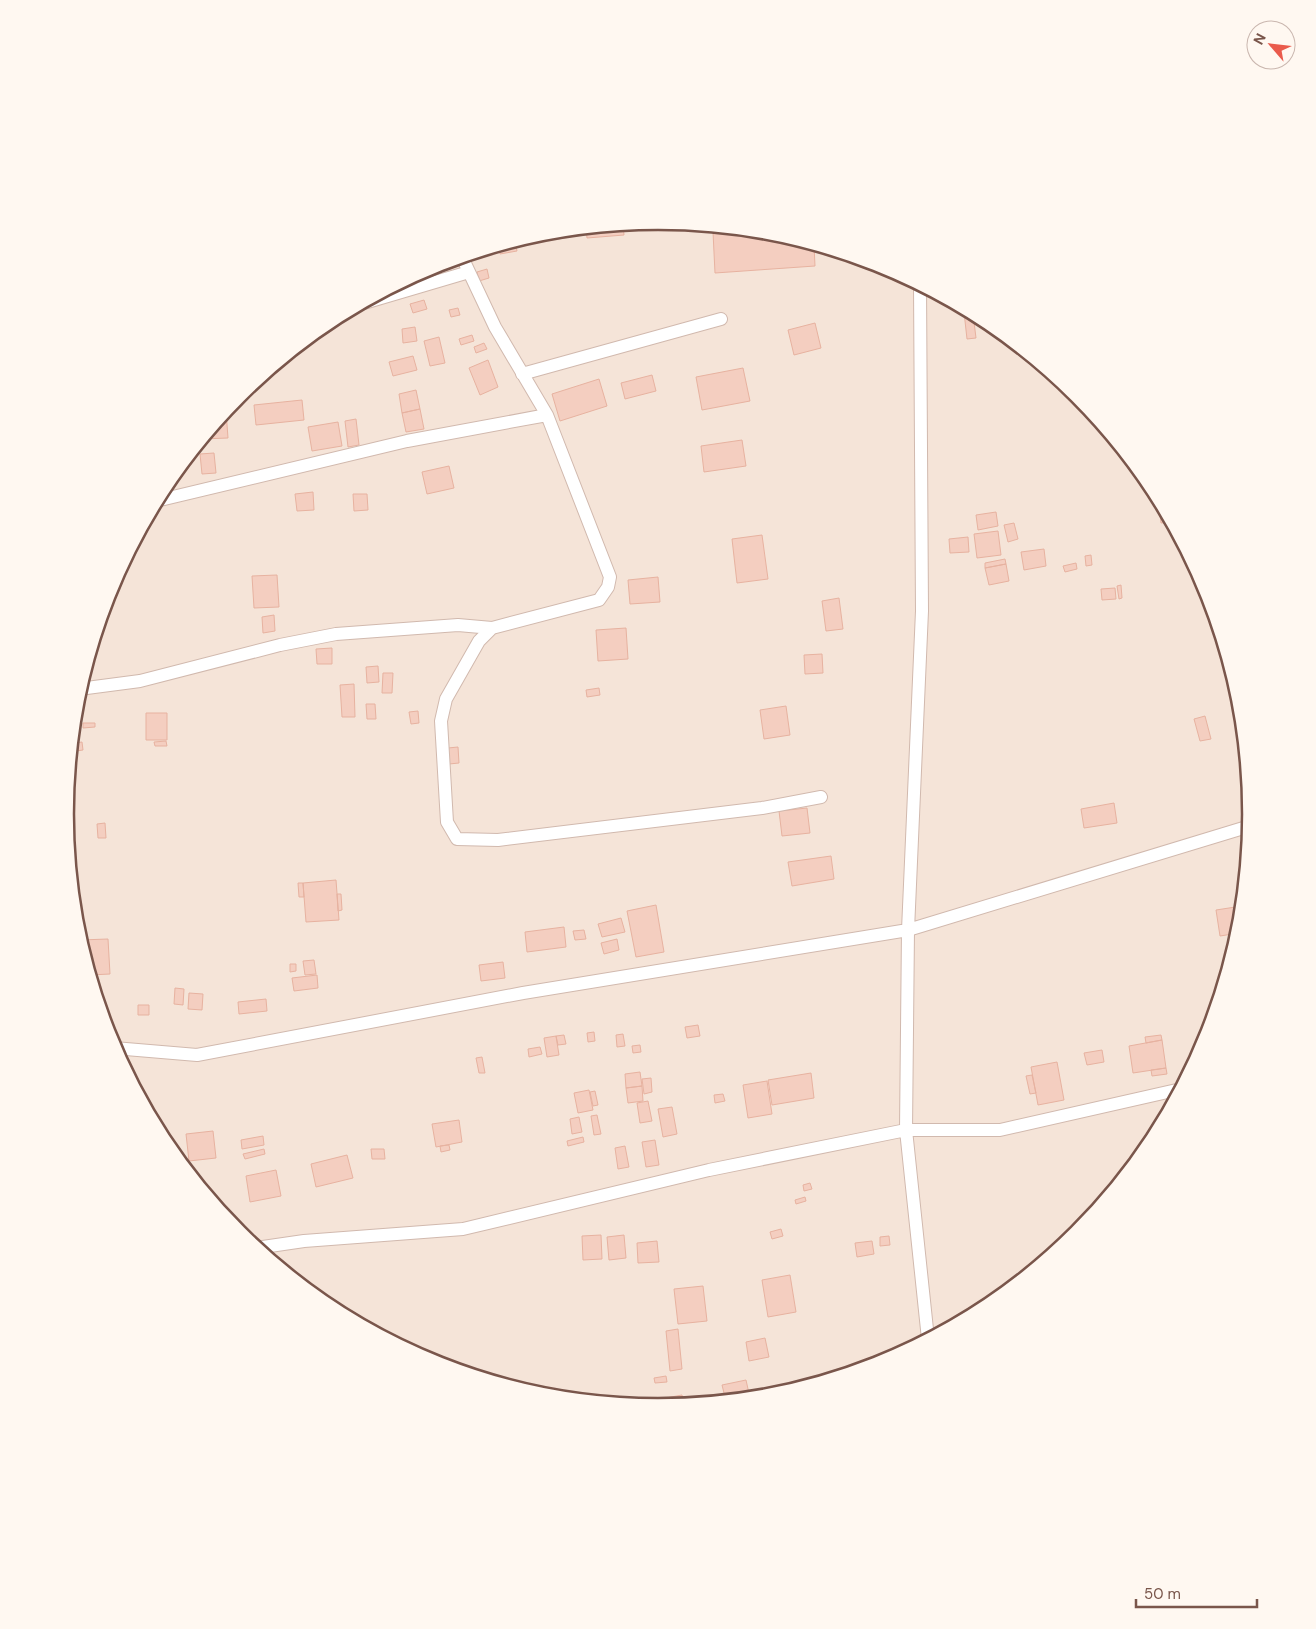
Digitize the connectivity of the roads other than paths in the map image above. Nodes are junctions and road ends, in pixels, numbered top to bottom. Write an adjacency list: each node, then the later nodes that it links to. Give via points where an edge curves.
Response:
1 (465, 263): 2 (street)
2 (469, 272): 4 (street); 6 (street)
3 (920, 293): 13 (street, via 922,611)
4 (394, 294)
5 (721, 319): 6 (street)
6 (522, 374): 7 (street)
7 (547, 415): 8 (street, via 407,441); 9 (street, via 610,577 608,587 599,600)
8 (167, 498)
9 (492, 628): 10 (street, via 458,625 336,634 140,681); 11 (street, via 479,641 446,699 440,721 447,822 457,839 507,839 762,808)
10 (88, 687)
11 (821, 797)
12 (1242, 829): 13 (street)
13 (908, 930): 14 (street, via 523,993 197,1055); 16 (street)
14 (123, 1049)
15 (1173, 1091): 16 (street, via 1000,1130)
16 (906, 1130): 17 (street, via 709,1170 463,1229); 18 (street)
17 (265, 1247)
18 (927, 1332)

